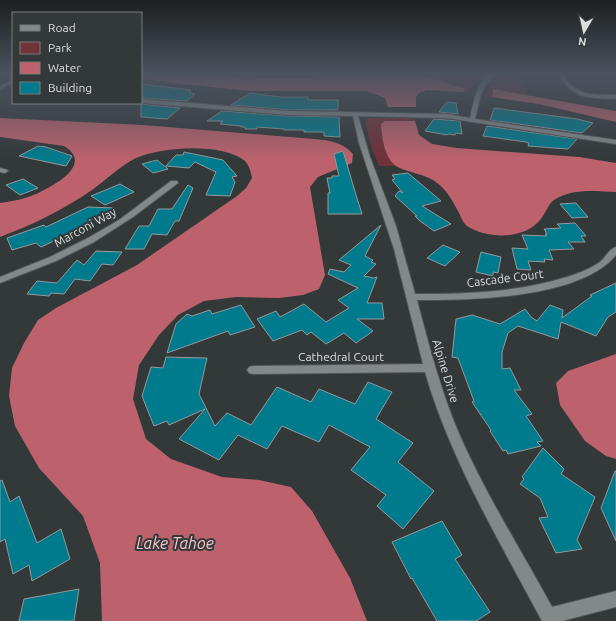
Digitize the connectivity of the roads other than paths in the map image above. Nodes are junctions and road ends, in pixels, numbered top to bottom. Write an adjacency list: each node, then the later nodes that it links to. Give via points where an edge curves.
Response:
1 (153, 102): 3 (street, via 275,112)
2 (477, 102): 4 (street)
3 (356, 114): 4 (street, via 430,115); 9 (street, Alpine Drive, via 362,142 392,225)
4 (472, 119): 5 (street)
5 (616, 142)
6 (174, 183): 8 (street, Marconi Way, via 104,233 23,272)
7 (616, 250): 9 (street, Cascade Court, via 604,263 586,274 539,288 491,295)
8 (0, 280)
9 (412, 296): 10 (street, Alpine Drive)
10 (430, 368): 11 (street, Cathedral Court); 13 (street, Alpine Drive, via 443,409 462,452 497,523)
11 (253, 370)
12 (616, 599): 13 (street)
13 (550, 619)

